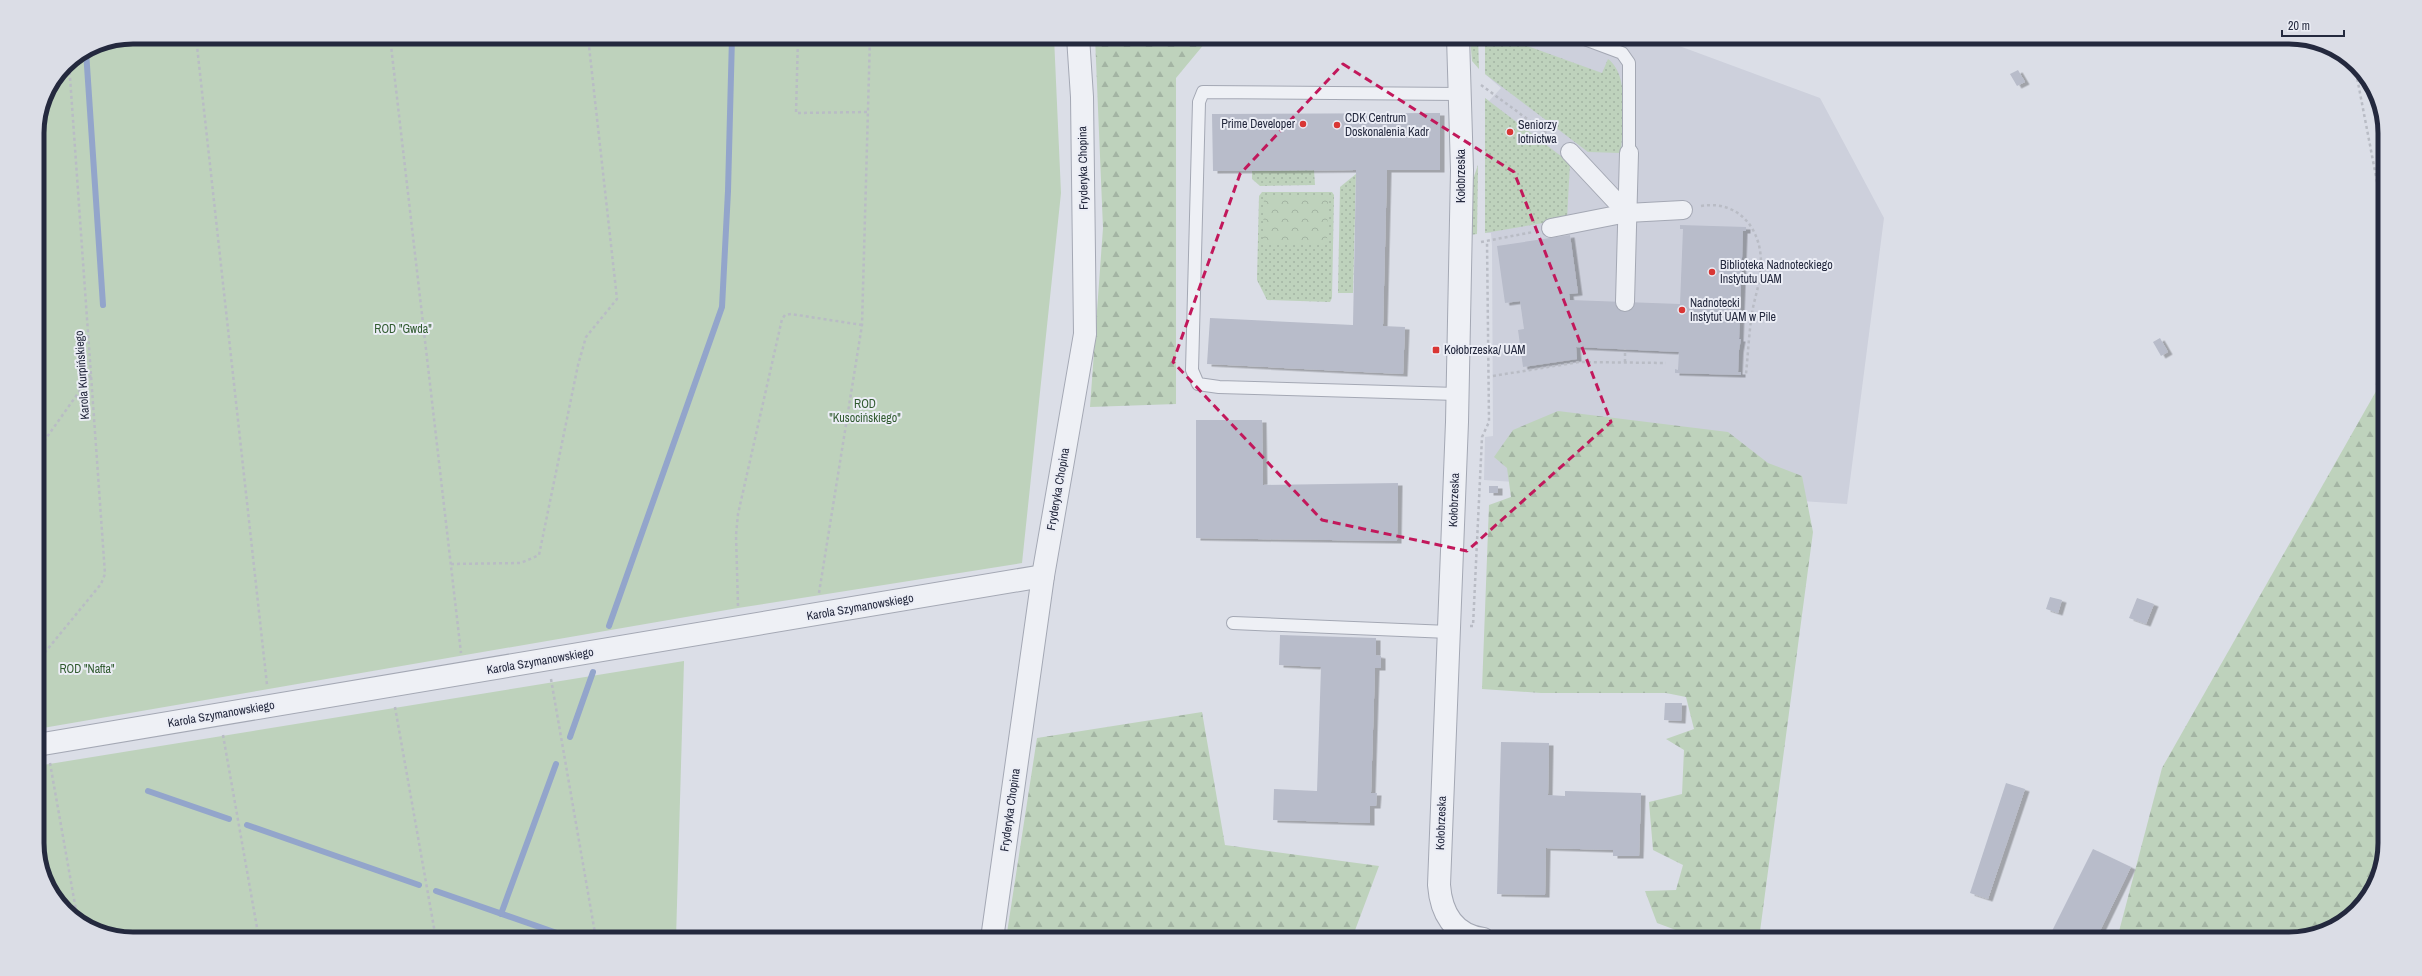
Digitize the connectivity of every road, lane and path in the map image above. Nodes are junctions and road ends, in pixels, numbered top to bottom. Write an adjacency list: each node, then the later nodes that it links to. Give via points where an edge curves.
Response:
1 (197, 44): 44 (path)
2 (391, 44): 35 (path)
3 (589, 44): 35 (path, via 617,299 586,337 539,555 521,563)
4 (798, 44): 12 (path, via 796,113)
5 (870, 44): 12 (path)
6 (1078, 44): 36 (street, Fryderyka Chopina, via 1082,97 1085,334)
7 (1458, 44): 11 (street, Kołobrzeska)
8 (1598, 44): 14 (lane, via 1622,53 1629,63)
9 (70, 70): 30 (path, Karola Kurpińskiego)
10 (2357, 75): 15 (path)
11 (1460, 83): 13 (path, via 1495,94); 20 (street, Kołobrzeska); 33 (lane, via 1203,92 1199,102 1192,370 1198,384 1219,387)
12 (868, 112): 24 (path)
13 (1570, 152): 17 (street)
14 (1629, 153): 17 (street)
15 (2378, 187)
16 (1683, 210): 17 (street); 23 (path, via 1715,206 1734,211 1747,219 1754,230 1760,251 1761,274)
17 (1627, 213): 18 (street); 21 (street)
18 (1551, 228): 19 (path)
19 (1487, 241): 20 (path); 40 (path, via 1489,422 1482,437 1473,626)
20 (1460, 244): 33 (street, Kołobrzeska)
21 (1625, 302)
22 (1740, 313): 23 (path)
23 (1752, 314): 29 (path)
24 (862, 325): 37 (path); 38 (path, via 791,314 785,315 782,319 738,514)
25 (1625, 349): 26 (path)
26 (1625, 362): 27 (path); 31 (path, via 1579,362)
27 (1666, 363)
28 (2378, 371): 32 (path)
29 (1746, 374)
30 (91, 375): 34 (path); 41 (path, Karola Kurpińskiego, via 105,574 101,584)
31 (1493, 376)
32 (2377, 385)
33 (1457, 394): 40 (street, Kołobrzeska)
34 (44, 441)
35 (451, 564): 42 (path)
36 (1043, 576): 43 (street, Karola Szymanowskiego); 53 (street, Fryderyka Chopina)
37 (819, 595)
38 (738, 608)
39 (1233, 623): 40 (lane)
40 (1449, 628): 54 (street, Kołobrzeska, via 1439,885 1440,903 1446,916)
41 (44, 653)
42 (461, 656)
43 (548, 659): 47 (street, Karola Szymanowskiego); 52 (path)
44 (267, 690)
45 (396, 708): 51 (path)
46 (223, 736): 50 (path)
47 (44, 744)
48 (50, 764): 49 (path)
49 (76, 912)
50 (258, 932)
51 (435, 932)
52 (595, 932)
53 (993, 932)
54 (1462, 932)

